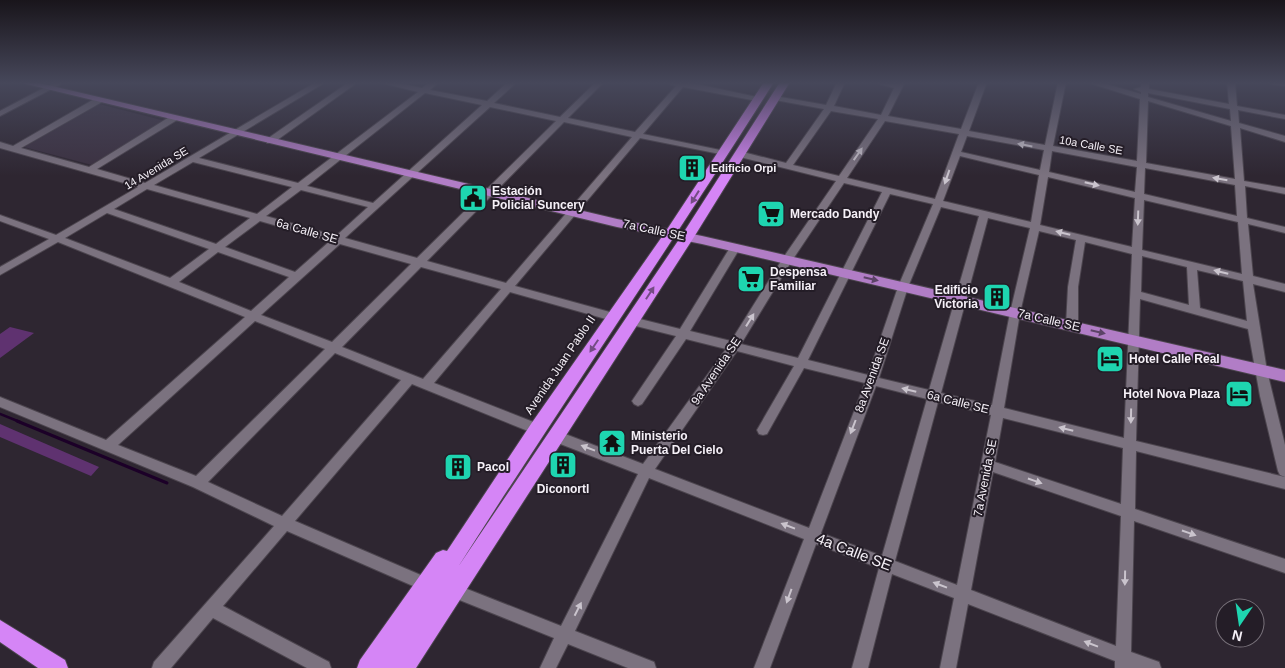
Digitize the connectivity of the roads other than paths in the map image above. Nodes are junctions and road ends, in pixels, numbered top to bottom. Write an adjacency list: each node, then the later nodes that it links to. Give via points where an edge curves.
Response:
1 (76, 113): 32 (street)
2 (154, 113): 22 (main road, 7a Calle SE)
3 (270, 113): 26 (street, 14 Avenida SE)
4 (310, 113): 30 (street)
5 (395, 113): 37 (street)
6 (478, 113): 43 (street)
7 (530, 113): 24 (street)
8 (569, 113): 24 (street)
9 (657, 113): 28 (street)
10 (748, 113): 35 (highway, Avenida Juan Pablo II)
11 (765, 113): 36 (highway, Avenida Juan Pablo II)
12 (825, 113): 40 (street)
13 (857, 113): 23 (street, 10a Calle SE)
14 (885, 113): 23 (street, 9a Avenida SE)
15 (971, 113): 27 (street, 8a Avenida SE)
16 (1055, 113): 33 (street, 7a Avenida SE)
17 (1144, 113): 39 (street)
18 (1205, 113): 25 (street)
19 (1235, 113): 25 (street)
20 (1265, 113): 21 (street)
21 (1285, 117)
22 (174, 118): 26 (main road, 7a Calle SE); 41 (street)
23 (883, 118): 27 (street, 10a Calle SE); 44 (street, 9a Avenida SE, one-way to 23)
24 (562, 120): 28 (street); 50 (street)
25 (1236, 125): 29 (street); 45 (street)
26 (237, 133): 30 (main road, 7a Calle SE); 38 (street, 14 Avenida SE)
27 (963, 133): 33 (street, 10a Calle SE, one-way to 27); 34 (street, 8a Avenida SE)
28 (638, 136): 35 (street); 55 (street)
29 (1285, 139)
30 (270, 141): 37 (main road, 7a Calle SE)
31 (0, 145): 32 (street, 6a Calle SE)
32 (14, 149): 41 (street, 6a Calle SE)
33 (1048, 149): 39 (street, 10a Calle SE); 42 (street, 7a Avenida SE)
34 (956, 152): 42 (street); 52 (street, 8a Avenida SE, one-way to 52)
35 (722, 154): 62 (highway, Avenida Juan Pablo II, one-way to 62)
36 (739, 154): 40 (street); 63 (highway, Avenida Juan Pablo II)
37 (339, 157): 43 (main road, 7a Calle SE); 47 (street)
38 (193, 159): 46 (street, 14 Avenida SE); 47 (street)
39 (1141, 165): 45 (street, 10a Calle SE, one-way to 39); 51 (street)
40 (788, 166): 44 (street)
41 (90, 170): 46 (street, 6a Calle SE)
42 (1044, 173): 51 (street, one-way to 51); 60 (street, 7a Avenida SE)
43 (411, 174): 50 (main road, 7a Calle SE); 53 (street)
44 (840, 179): 48 (street); 70 (street, 9a Avenida SE)
45 (1241, 182): 49 (street, 10a Calle SE); 59 (street)
46 (147, 186): 54 (street, 14 Avenida SE); 57 (street, 6a Calle SE)
47 (299, 186): 53 (street); 57 (street)
48 (887, 190): 52 (street); 74 (street)
49 (1285, 191)
50 (489, 192): 55 (main road, 7a Calle SE); 71 (street)
51 (1139, 196): 59 (street); 69 (street, one-way to 69)
52 (938, 203): 56 (street); 78 (street, 8a Avenida SE)
53 (375, 206): 66 (street)
54 (107, 210): 65 (street, 14 Avenida SE); 67 (street)
55 (572, 212): 62 (main road, 7a Calle SE); 79 (street)
56 (984, 214): 60 (street); 82 (street)
57 (257, 217): 66 (street, 6a Calle SE); 67 (street)
58 (0, 218): 65 (street)
59 (1243, 220): 61 (street); 76 (street)
60 (1035, 226): 64 (street, one-way to 60); 84 (street, 7a Avenida SE)
61 (1285, 230)
62 (671, 234): 63 (main road, 7a Calle SE); 86 (highway, Avenida Juan Pablo II)
63 (687, 237): 68 (main road, 7a Calle SE); 87 (highway, Avenida Juan Pablo II, one-way to 63)
64 (1081, 238): 69 (street); 88 (street)
65 (57, 239): 73 (street, 14 Avenida SE); 77 (street)
66 (338, 240): 71 (street, 6a Calle SE); 75 (street)
67 (215, 248): 75 (street); 77 (street)
68 (735, 248): 70 (main road, 7a Calle SE); 90 (street)
69 (1137, 252): 72 (street); 81 (street)
70 (787, 260): 74 (main road, 7a Calle SE); 93 (street, 9a Avenida SE, one-way to 70)
71 (419, 263): 79 (street, 6a Calle SE); 94 (street)
72 (1192, 265): 76 (street, one-way to 72); 83 (street)
73 (0, 272)
74 (845, 274): 78 (main road, 7a Calle SE, one-way to 78); 95 (street)
75 (297, 276): 85 (street)
76 (1248, 279): 80 (street); 89 (street)
77 (169, 284): 85 (street)
78 (903, 287): 82 (main road, 7a Calle SE); 99 (street, 8a Avenida SE)
79 (508, 288): 86 (street, 6a Calle SE); 100 (street)
80 (1285, 288)
81 (1135, 294): 83 (street); 91 (street)
82 (959, 300): 84 (main road, 7a Calle SE); 101 (street)
83 (1195, 310): 89 (street)
84 (1015, 313): 88 (main road, 7a Calle SE); 104 (street, 7a Avenida SE)
85 (252, 316): 94 (street); 109 (street)
86 (613, 317): 92 (highway, via 620,321 612,339); 105 (highway, Avenida Juan Pablo II, one-way to 105)
87 (632, 321): 90 (street, 6a Calle SE); 92 (highway, Avenida Juan Pablo II)
88 (1072, 326): 91 (main road, 7a Calle SE, one-way to 91)
89 (1255, 327): 96 (street)
90 (683, 334): 93 (street, 6a Calle SE); 102 (street)
91 (1132, 340): 96 (main road, 7a Calle SE); 108 (street, one-way to 108)
92 (616, 345): 107 (highway, Avenida Juan Pablo II)
93 (734, 346): 95 (street, 6a Calle SE); 111 (street, 9a Avenida SE)
94 (332, 349): 98 (street); 113 (street)
95 (801, 363): 99 (street, 6a Calle SE); 106 (street)
96 (1260, 370): 97 (main road, 7a Calle SE); 112 (street)
97 (1285, 376)
98 (408, 379): 100 (street); 117 (street)
99 (872, 380): 101 (street, 6a Calle SE, one-way to 99); 118 (street, 8a Avenida SE, one-way to 118)
100 (425, 386): 105 (street)
101 (934, 396): 104 (street, 6a Calle SE); 120 (street)
102 (638, 401)
103 (0, 402): 109 (street)
104 (997, 411): 108 (street, 6a Calle SE, one-way to 104); 110 (street, 7a Avenida SE)
105 (538, 429): 115 (highway, Avenida Juan Pablo II)
106 (763, 430)
107 (555, 436): 111 (street, 4a Calle SE, one-way to 107); 115 (highway, Avenida Juan Pablo II)
108 (1131, 445): 114 (street, 6a Calle SE); 116 (street)
109 (107, 447): 113 (street)
110 (988, 465): 116 (street, one-way to 116); 124 (street, 7a Avenida SE)
111 (646, 471): 118 (street, 4a Calle SE, one-way to 111); 127 (street, 9a Avenida SE, one-way to 111)
112 (1285, 471)
113 (198, 483): 117 (street)
114 (1285, 483)
115 (500, 503): 119 (highway, Avenida Juan Pablo II); 122 (highway, via 469,521); 123 (highway, via 502,531)
116 (1127, 512): 121 (street, one-way to 121); 128 (street, one-way to 128)
117 (283, 524): 122 (street); 125 (street)
118 (812, 535): 120 (street, 4a Calle SE); 138 (street, 8a Avenida SE, one-way to 138)
119 (476, 540): 133 (highway, Avenida Juan Pablo II); 134 (highway, Avenida Juan Pablo II)
120 (887, 564): 124 (street, 4a Calle SE, one-way to 120); 139 (street)
121 (1285, 566)
122 (425, 584): 132 (highway)
123 (462, 594): 127 (street); 135 (highway)
124 (962, 594): 128 (street, 4a Calle SE, one-way to 124); 140 (street, 7a Avenida SE)
125 (211, 608): 130 (street); 131 (street)
126 (0, 630): 129 (highway)
127 (564, 635): 136 (street, 9a Avenida SE); 137 (street)
128 (1123, 662): 141 (street, 4a Calle SE)
129 (58, 668)
130 (160, 668)
131 (323, 668)
132 (368, 668)
133 (382, 668)
134 (404, 668)
135 (414, 668)
136 (548, 668)
137 (648, 668)
138 (762, 668)
139 (860, 668)
140 (948, 668)
141 (1153, 668)

